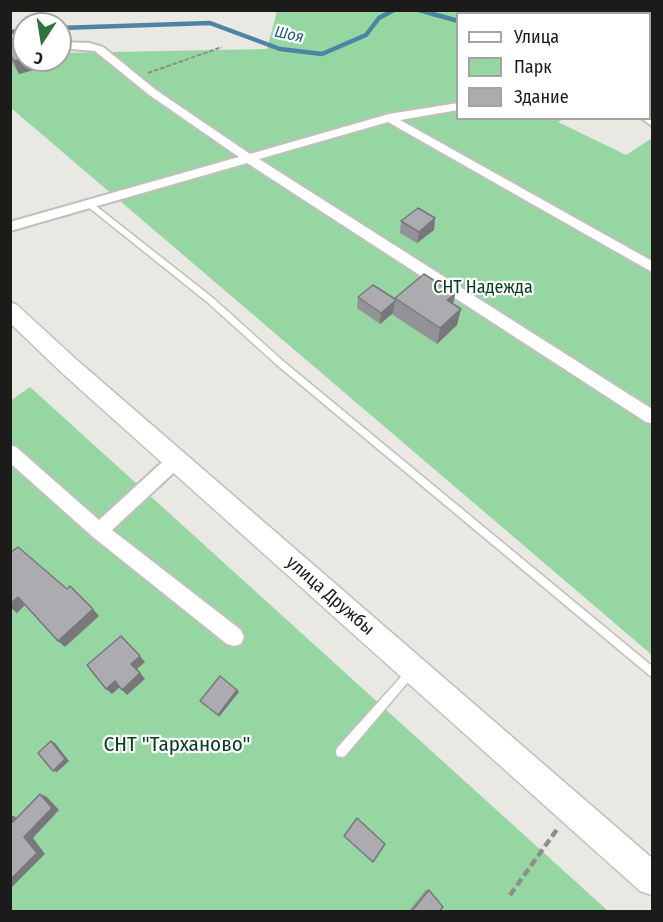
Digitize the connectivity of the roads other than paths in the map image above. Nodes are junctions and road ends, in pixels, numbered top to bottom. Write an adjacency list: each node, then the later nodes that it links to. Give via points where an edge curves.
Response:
1 (72, 45): 4 (street, via 99,49)
2 (456, 106): 3 (street)
3 (389, 118): 4 (street); 7 (street)
4 (248, 158): 5 (street); 9 (street)
5 (90, 204): 6 (street); 15 (lane, via 210,300 280,363)
6 (10, 227)
7 (652, 267)
8 (10, 310): 11 (main road, улица Дружбы)
9 (652, 417)
10 (10, 452): 12 (street)
11 (176, 460): 12 (street); 14 (main road, улица Дружбы)
12 (99, 531): 13 (street)
13 (234, 637)
14 (414, 669): 16 (lane); 17 (main road, улица Дружбы)
15 (652, 672)
16 (341, 752)
17 (652, 879)

